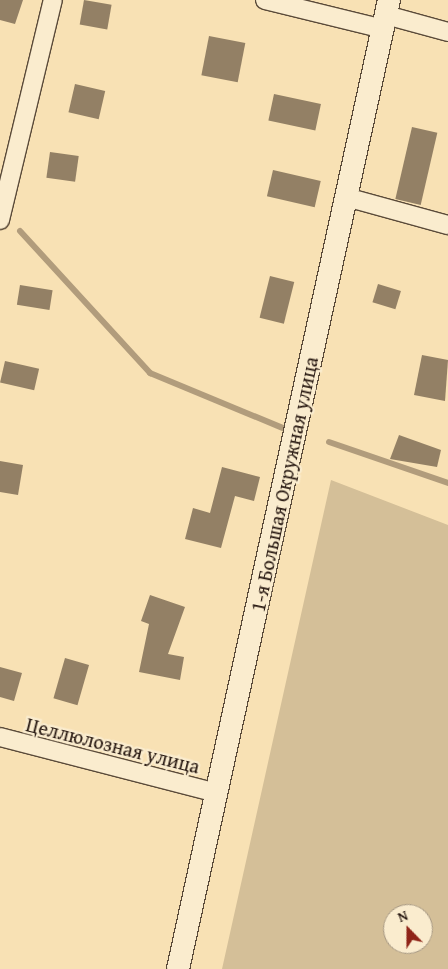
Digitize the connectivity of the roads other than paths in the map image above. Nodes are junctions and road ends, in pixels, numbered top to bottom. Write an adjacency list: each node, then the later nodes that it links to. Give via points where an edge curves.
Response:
1 (53, 0): 6 (street)
2 (265, 0): 3 (street)
3 (386, 15): 4 (street); 5 (street, 1-я Большая Окружная улица)
4 (448, 32)
5 (346, 197): 7 (street); 9 (street, 1-я Большая Окружная улица)
6 (0, 220)
7 (448, 225)
8 (0, 737): 9 (street, Целлюлозная улица)
9 (216, 793): 10 (street, 1-я Большая Окружная улица)
10 (178, 969)

